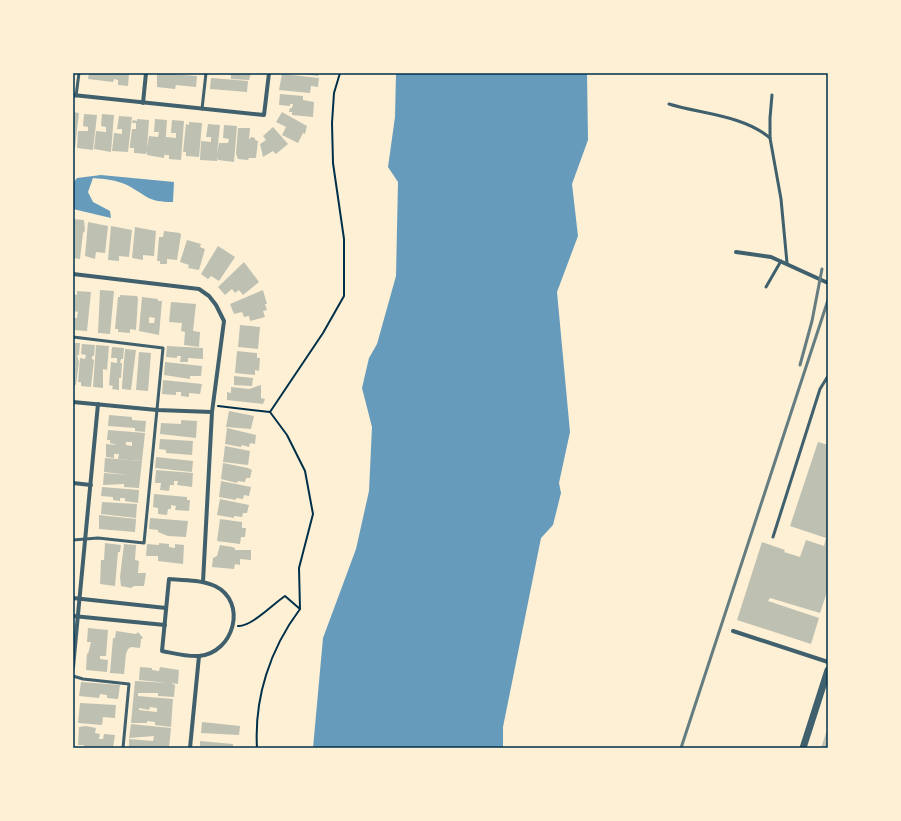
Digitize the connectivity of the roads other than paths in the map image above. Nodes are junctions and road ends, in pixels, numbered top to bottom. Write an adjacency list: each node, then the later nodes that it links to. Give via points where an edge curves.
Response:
1 (79, 73): 6 (lane)
2 (146, 73): 7 (street)
3 (206, 73): 9 (lane)
4 (269, 73): 9 (street, via 264,115)
5 (772, 95): 10 (lane)
6 (75, 96): 7 (street)
7 (143, 103): 9 (street)
8 (669, 104): 10 (lane, via 743,122)
9 (202, 109)
10 (770, 138): 13 (lane, via 781,199)
11 (736, 252): 12 (street, via 754,253)
12 (781, 261): 13 (street); 16 (lane)
13 (787, 263): 15 (street)
14 (73, 274): 22 (street, via 198,289 209,296 224,322)
15 (828, 283)
16 (766, 287)
17 (73, 337): 21 (lane, via 163,348)
18 (828, 376): 25 (lane, via 820,389)
19 (73, 402): 20 (street)
20 (98, 404): 21 (street); 24 (street)
21 (157, 410): 22 (street); 26 (lane, via 144,543)
22 (212, 412): 28 (street)
23 (73, 483): 24 (street)
24 (91, 485): 26 (street)
25 (773, 537)
26 (86, 539): 27 (lane); 30 (street)
27 (73, 540)
28 (203, 582): 31 (street, via 169,579); 36 (street, via 216,587 230,600 235,620 230,635 221,646)
29 (73, 598): 30 (street)
30 (80, 599): 31 (street); 33 (street)
31 (166, 608): 34 (street)
32 (73, 616): 33 (street)
33 (78, 616): 34 (street); 38 (street)
34 (165, 626): 36 (street, via 162,651)
35 (733, 631): 37 (street)
36 (199, 656): 42 (street)
37 (828, 662)
38 (73, 667)
39 (828, 670): 43 (street)
40 (73, 676): 41 (lane, via 129,684)
41 (123, 748)
42 (190, 748)
43 (803, 748)

